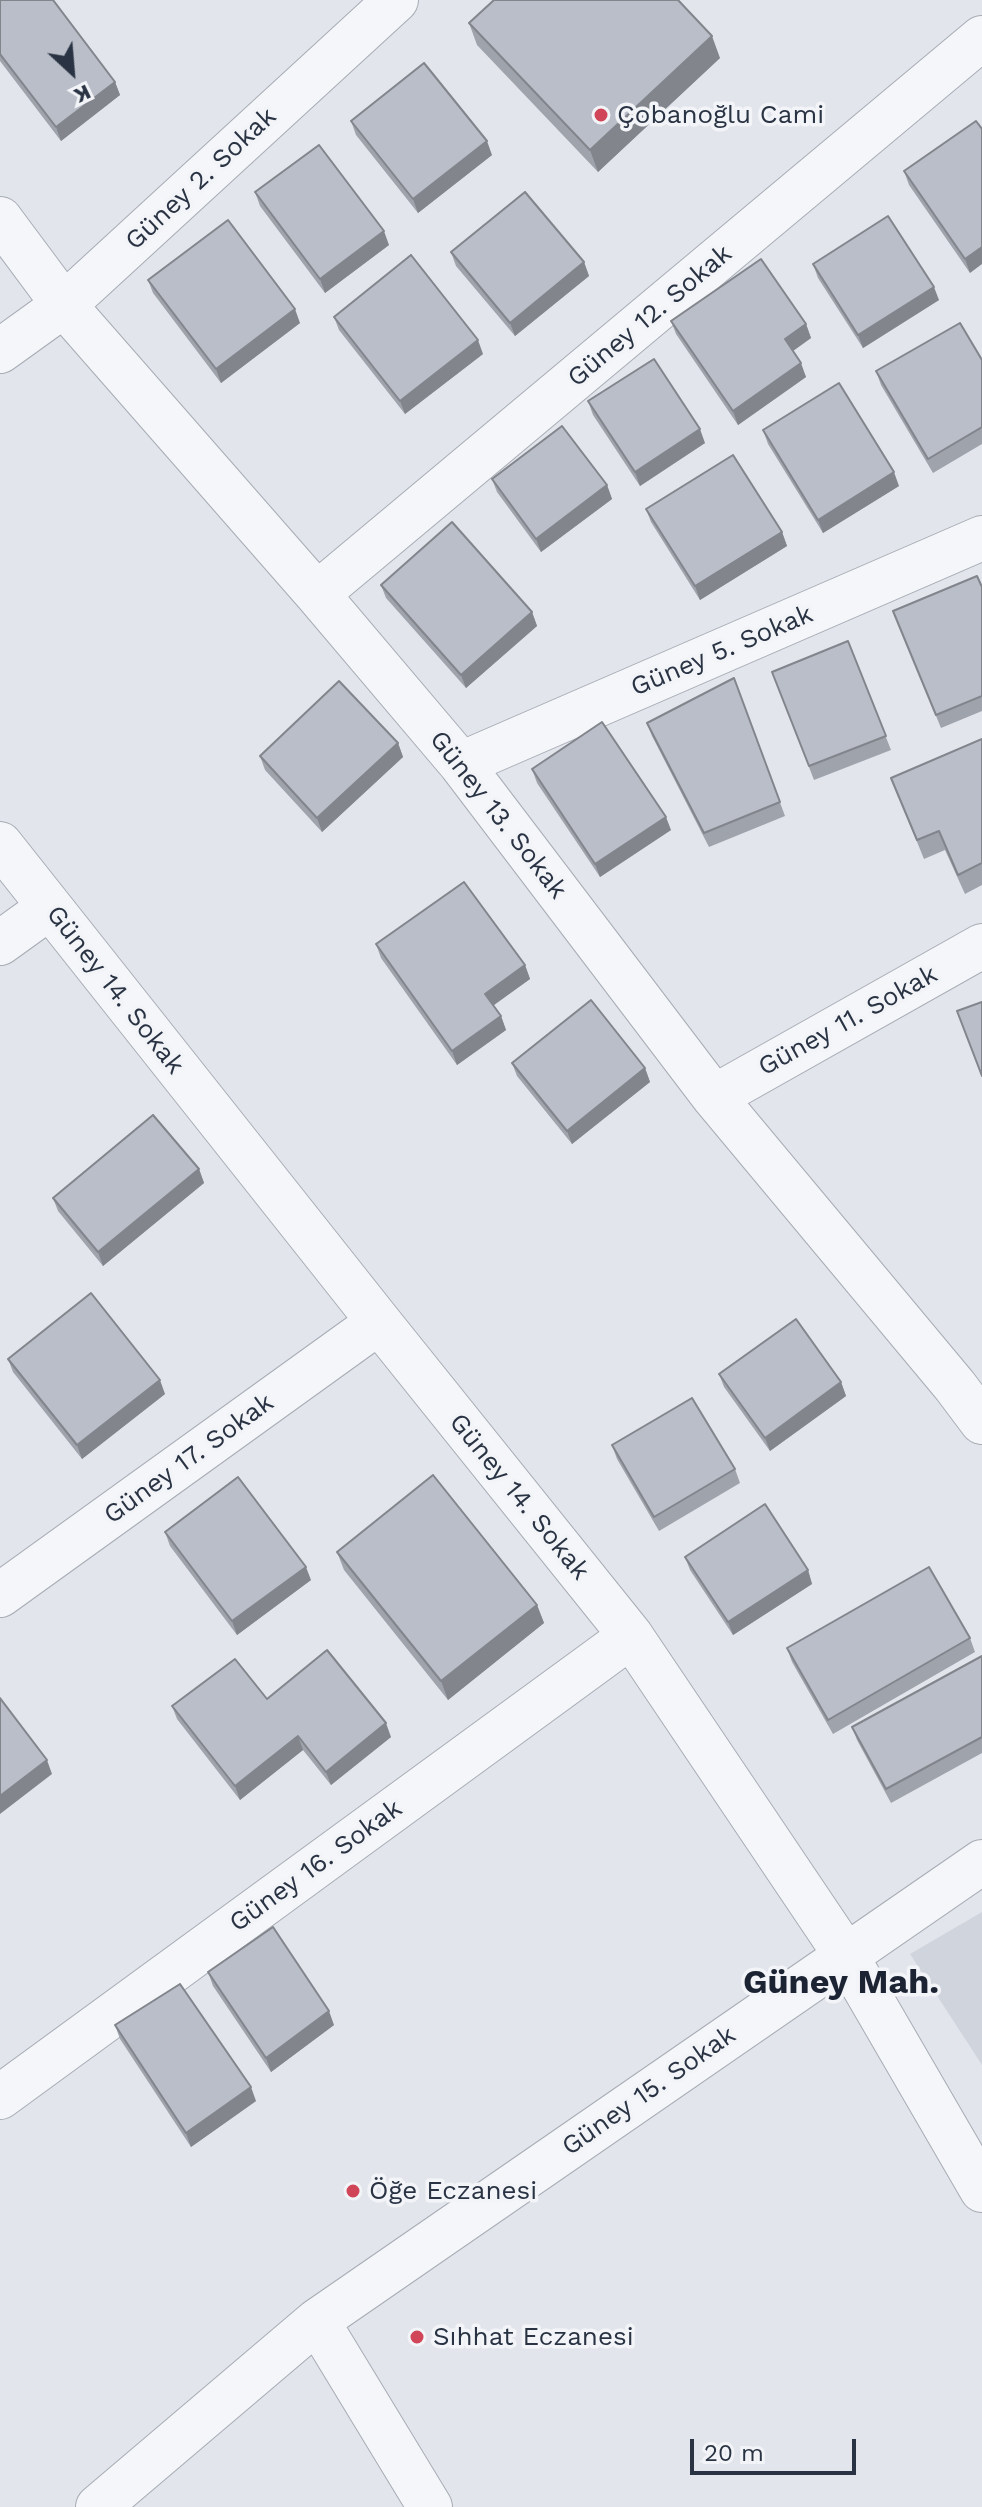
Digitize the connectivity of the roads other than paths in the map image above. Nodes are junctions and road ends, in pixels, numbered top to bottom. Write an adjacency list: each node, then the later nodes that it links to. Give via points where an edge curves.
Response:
1 (396, 0): 4 (street, Güney 2. Sokak)
2 (982, 38): 7 (street, Güney 12. Sokak)
3 (0, 219): 4 (street, Güney 13. Sokak)
4 (64, 305): 5 (street, Güney 2. Sokak); 7 (street, Güney 13. Sokak)
5 (0, 351)
6 (982, 538): 8 (street, Güney 5. Sokak)
7 (317, 594): 8 (street, Güney 13. Sokak)
8 (461, 764): 13 (street, Güney 13. Sokak)
9 (0, 844): 10 (street, Güney 14. Sokak)
10 (50, 907): 11 (street); 14 (street, Güney 14. Sokak)
11 (0, 943)
12 (982, 946): 13 (street, Güney 11. Sokak)
13 (714, 1097): 15 (street, Güney 13. Sokak)
14 (379, 1322): 17 (street, Güney 17. Sokak); 18 (street, Güney 14. Sokak)
15 (969, 1382): 16 (street, Güney 13. Sokak)
16 (982, 1422)
17 (0, 1595)
18 (631, 1636): 20 (street, Güney 14. Sokak); 21 (street, Güney 16. Sokak)
19 (982, 1862): 20 (street, Güney 15. Sokak)
20 (845, 1954): 22 (street, Güney 14. Sokak); 23 (street, Güney 15. Sokak)
21 (0, 2097)
22 (982, 2190)
23 (317, 2321): 24 (street, Güney 15. Sokak); 25 (street)
24 (98, 2507)
25 (430, 2507)

